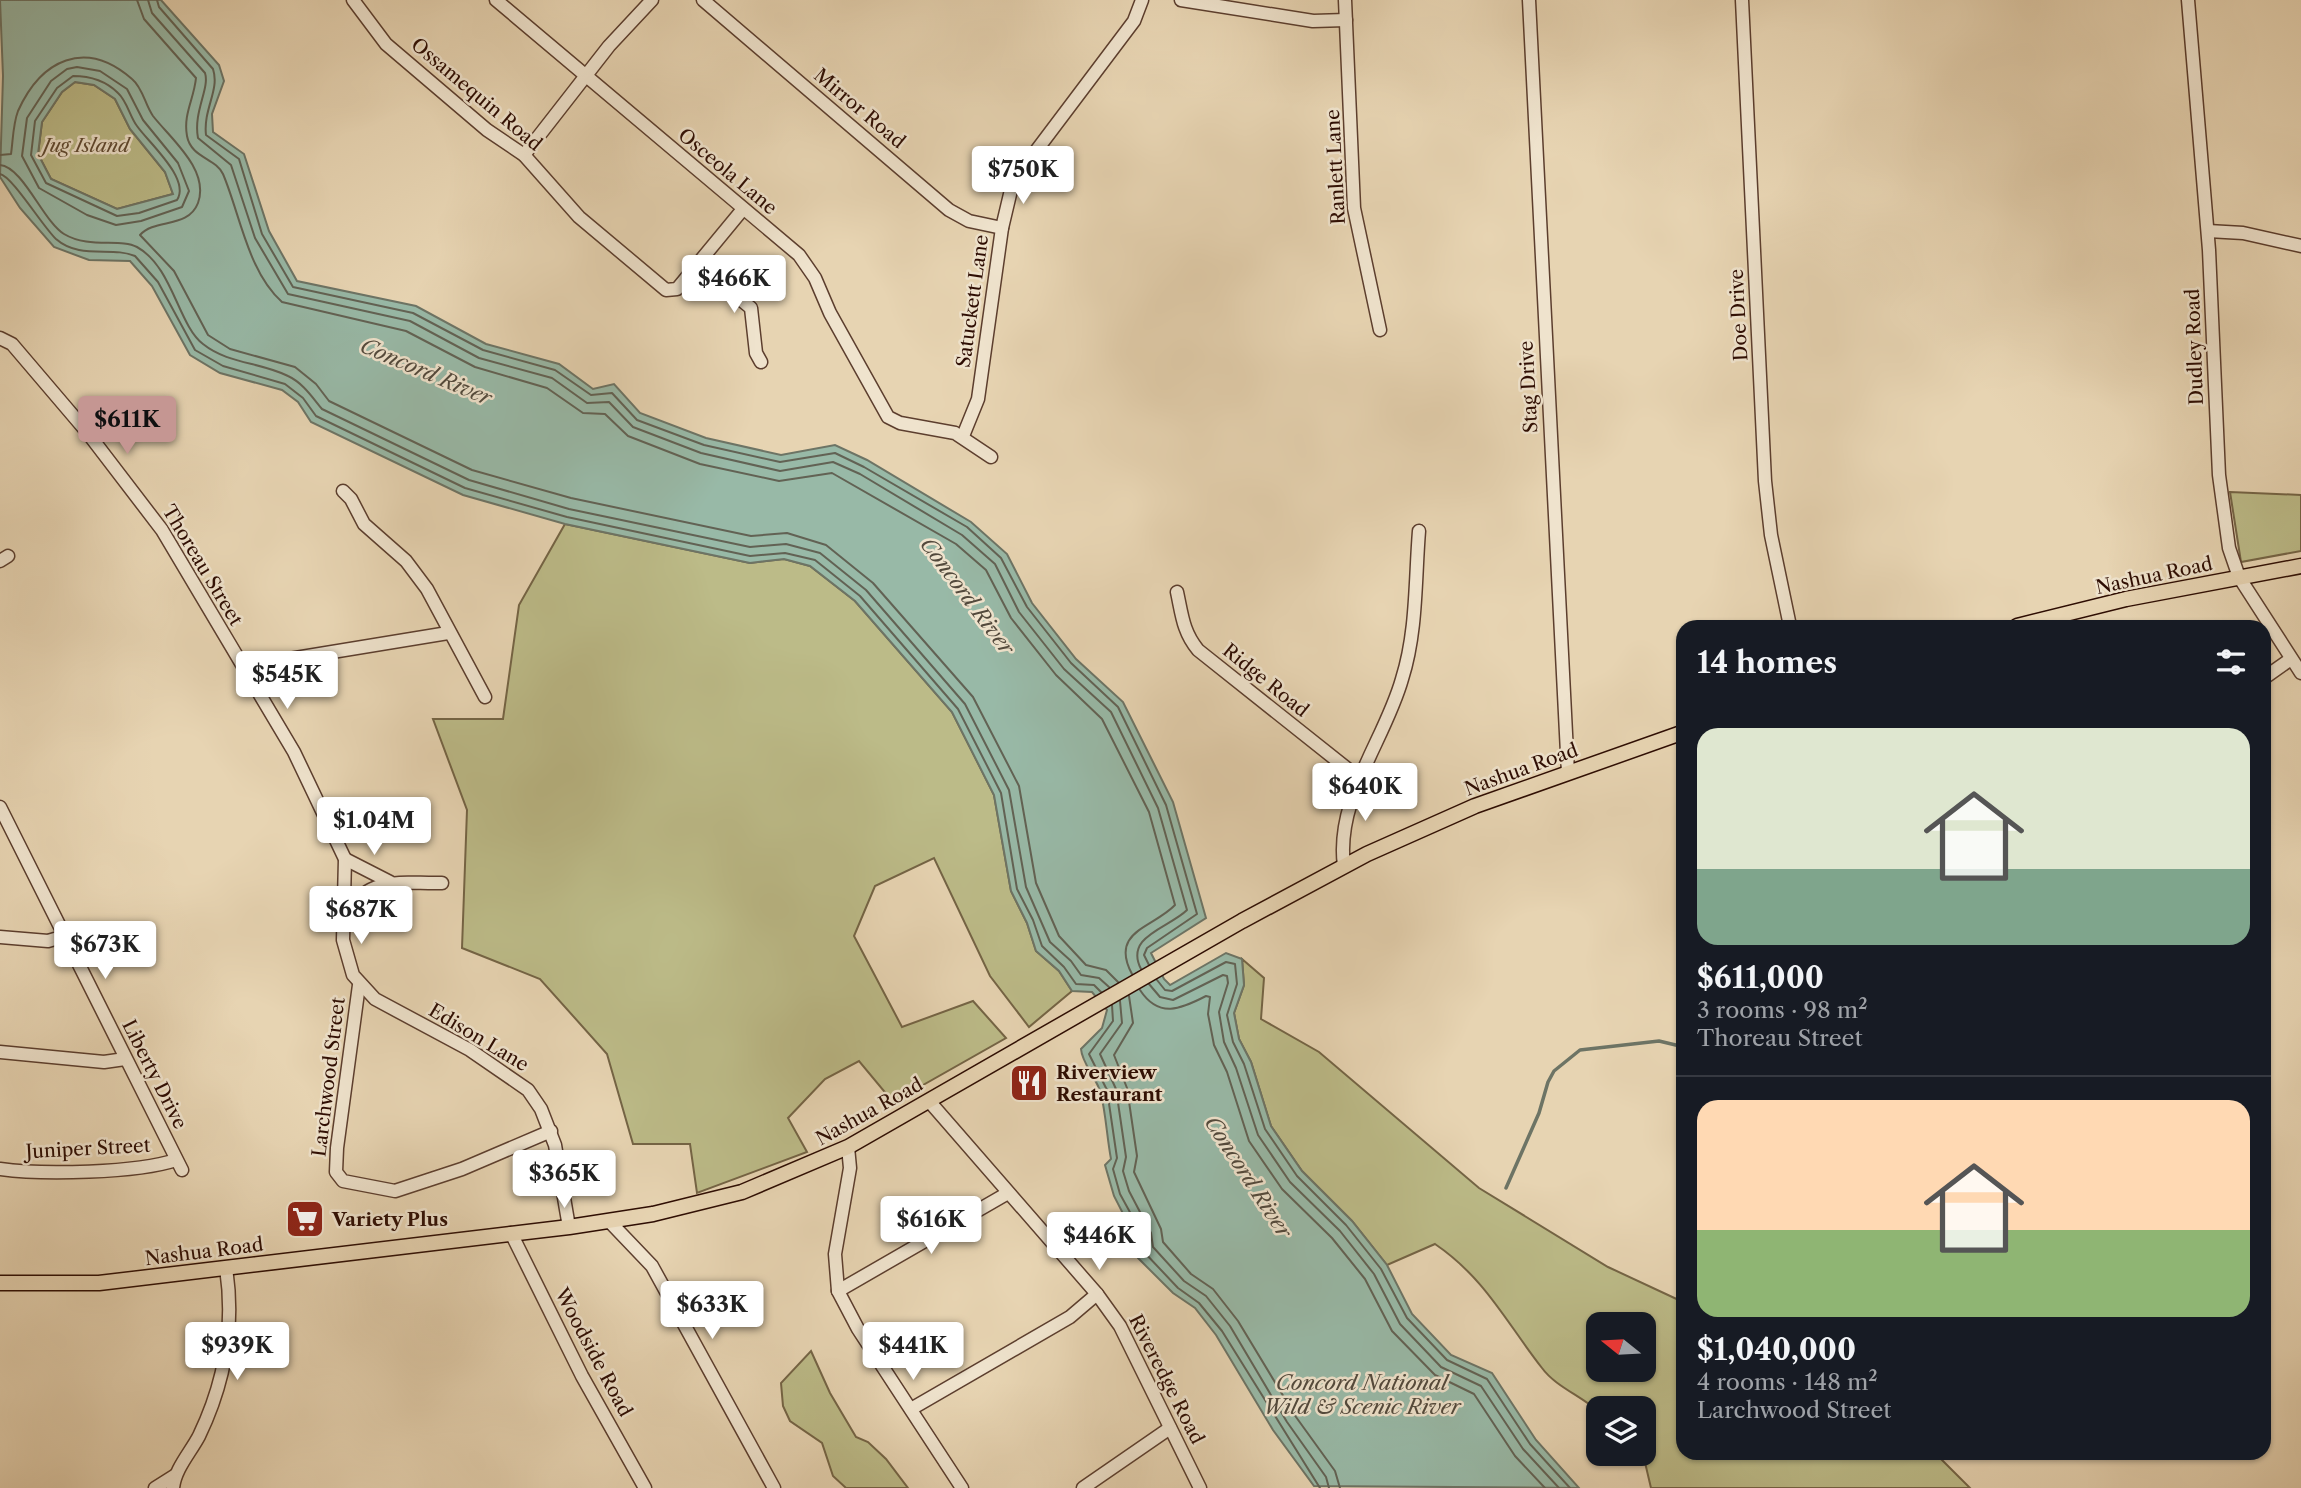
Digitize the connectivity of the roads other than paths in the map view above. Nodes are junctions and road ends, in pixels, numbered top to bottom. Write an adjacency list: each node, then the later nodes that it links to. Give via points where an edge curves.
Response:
1 (353, 0): 13 (street, Ossamequin Road, via 386,44 487,130)
2 (496, 0): 12 (street, Osceola Lane)
3 (652, 0): 12 (street)
4 (703, 0): 15 (street, Mirror Road, via 949,210 969,221)
5 (1142, 0): 15 (street, Satuckett Lane, via 1133,21 1016,179)
6 (1181, 0): 11 (street, via 1313,21)
7 (1345, 0): 11 (street, Ranlett Lane)
8 (1529, 0): 40 (street, Stag Drive)
9 (1742, 0): 29 (street, Doe Drive, via 1765,481)
10 (2188, 0): 16 (street, Dudley Road)
11 (1346, 20): 19 (street, Ranlett Lane, via 1354,208)
12 (586, 74): 13 (street); 14 (street, Osceola Lane)
13 (524, 155): 18 (street, Ossamequin Road, via 579,217 660,286 670,292 677,289)
14 (743, 209): 18 (street); 22 (street, Osceola Lane, via 808,265 884,412 900,423)
15 (1002, 228): 22 (street, Satuckett Lane, via 978,399)
16 (2208, 231): 17 (street, via 2243,233); 27 (street, Dudley Road, via 2220,482 2228,548)
17 (2301, 246)
18 (697, 264): 21 (street, via 751,308 755,353)
19 (1380, 330)
20 (0, 338): 37 (street, Thoreau Street, via 12,344 63,404 162,530)
21 (761, 362)
22 (963, 436): 23 (street)
23 (991, 457)
24 (343, 491): 33 (street, via 364,524 416,573)
25 (1419, 531): 41 (street, via 1407,662 1397,696)
26 (2301, 566): 27 (main road, Nashua Road)
27 (2239, 577): 30 (main road, Nashua Road); 31 (street, Dudley Road)
28 (1177, 592): 41 (street, Ridge Road, via 1183,624 1198,650)
29 (1789, 620)
30 (2041, 620)
31 (2266, 620)
32 (2271, 627): 34 (street, Dudley Road)
33 (448, 633): 37 (street, via 265,663); 38 (street)
34 (2291, 659): 35 (street); 36 (street, Dudley Road)
35 (2271, 673)
36 (2301, 673)
37 (245, 674): 43 (street, Thoreau Street, via 293,752)
38 (485, 697)
39 (1676, 735): 40 (main road, Nashua Road)
40 (1568, 773): 44 (main road, Nashua Road, via 1475,806)
41 (1359, 778): 44 (street, via 1343,844)
42 (1, 811): 48 (street, Liberty Drive)
43 (345, 859): 45 (street); 47 (street, Thoreau Street)
44 (1344, 866): 53 (main road, Nashua Road)
45 (390, 882): 46 (street); 47 (street, via 361,895)
46 (442, 883)
47 (345, 911): 50 (street, Larchwood Street, via 345,952)
48 (65, 936): 49 (street, via 48,941); 52 (street, Liberty Drive)
49 (0, 937)
50 (359, 985): 54 (street, Edison Lane, via 384,1005 510,1075 535,1098); 54 (street, Larchwood Street, via 337,1147 340,1179 395,1191 462,1169)
51 (0, 1052): 52 (street, via 104,1062)
52 (125, 1059): 56 (street, Liberty Drive)
53 (929, 1101): 55 (main road, Nashua Road); 58 (street, Riveredge Road)
54 (551, 1131): 60 (street, Edison Lane, via 563,1174)
55 (848, 1147): 59 (main road, Nashua Road, via 742,1192); 64 (street, via 850,1168 835,1254)
56 (179, 1165): 57 (street, Juniper Street)
57 (0, 1169)
58 (1008, 1193): 64 (street); 65 (street, Riveredge Road)
59 (610, 1222): 60 (main road, Nashua Road); 71 (street, via 652,1266)
60 (569, 1227): 61 (main road, Nashua Road)
61 (511, 1233): 62 (main road, Nashua Road); 70 (street, Woodside Road, via 582,1376)
62 (226, 1268): 63 (main road, Nashua Road, via 74,1285); 68 (street, via 230,1306 219,1388)
63 (0, 1283)
64 (838, 1291): 66 (street)
65 (1097, 1294): 66 (street, via 1070,1317); 67 (street, Riveredge Road, via 1120,1326)
66 (911, 1409): 72 (street)
67 (1170, 1428): 73 (street); 74 (street, Riveredge Road)
68 (173, 1482): 69 (street)
69 (155, 1488)
70 (645, 1488)
71 (774, 1488)
72 (961, 1488)
73 (1083, 1488)
74 (1200, 1488)

